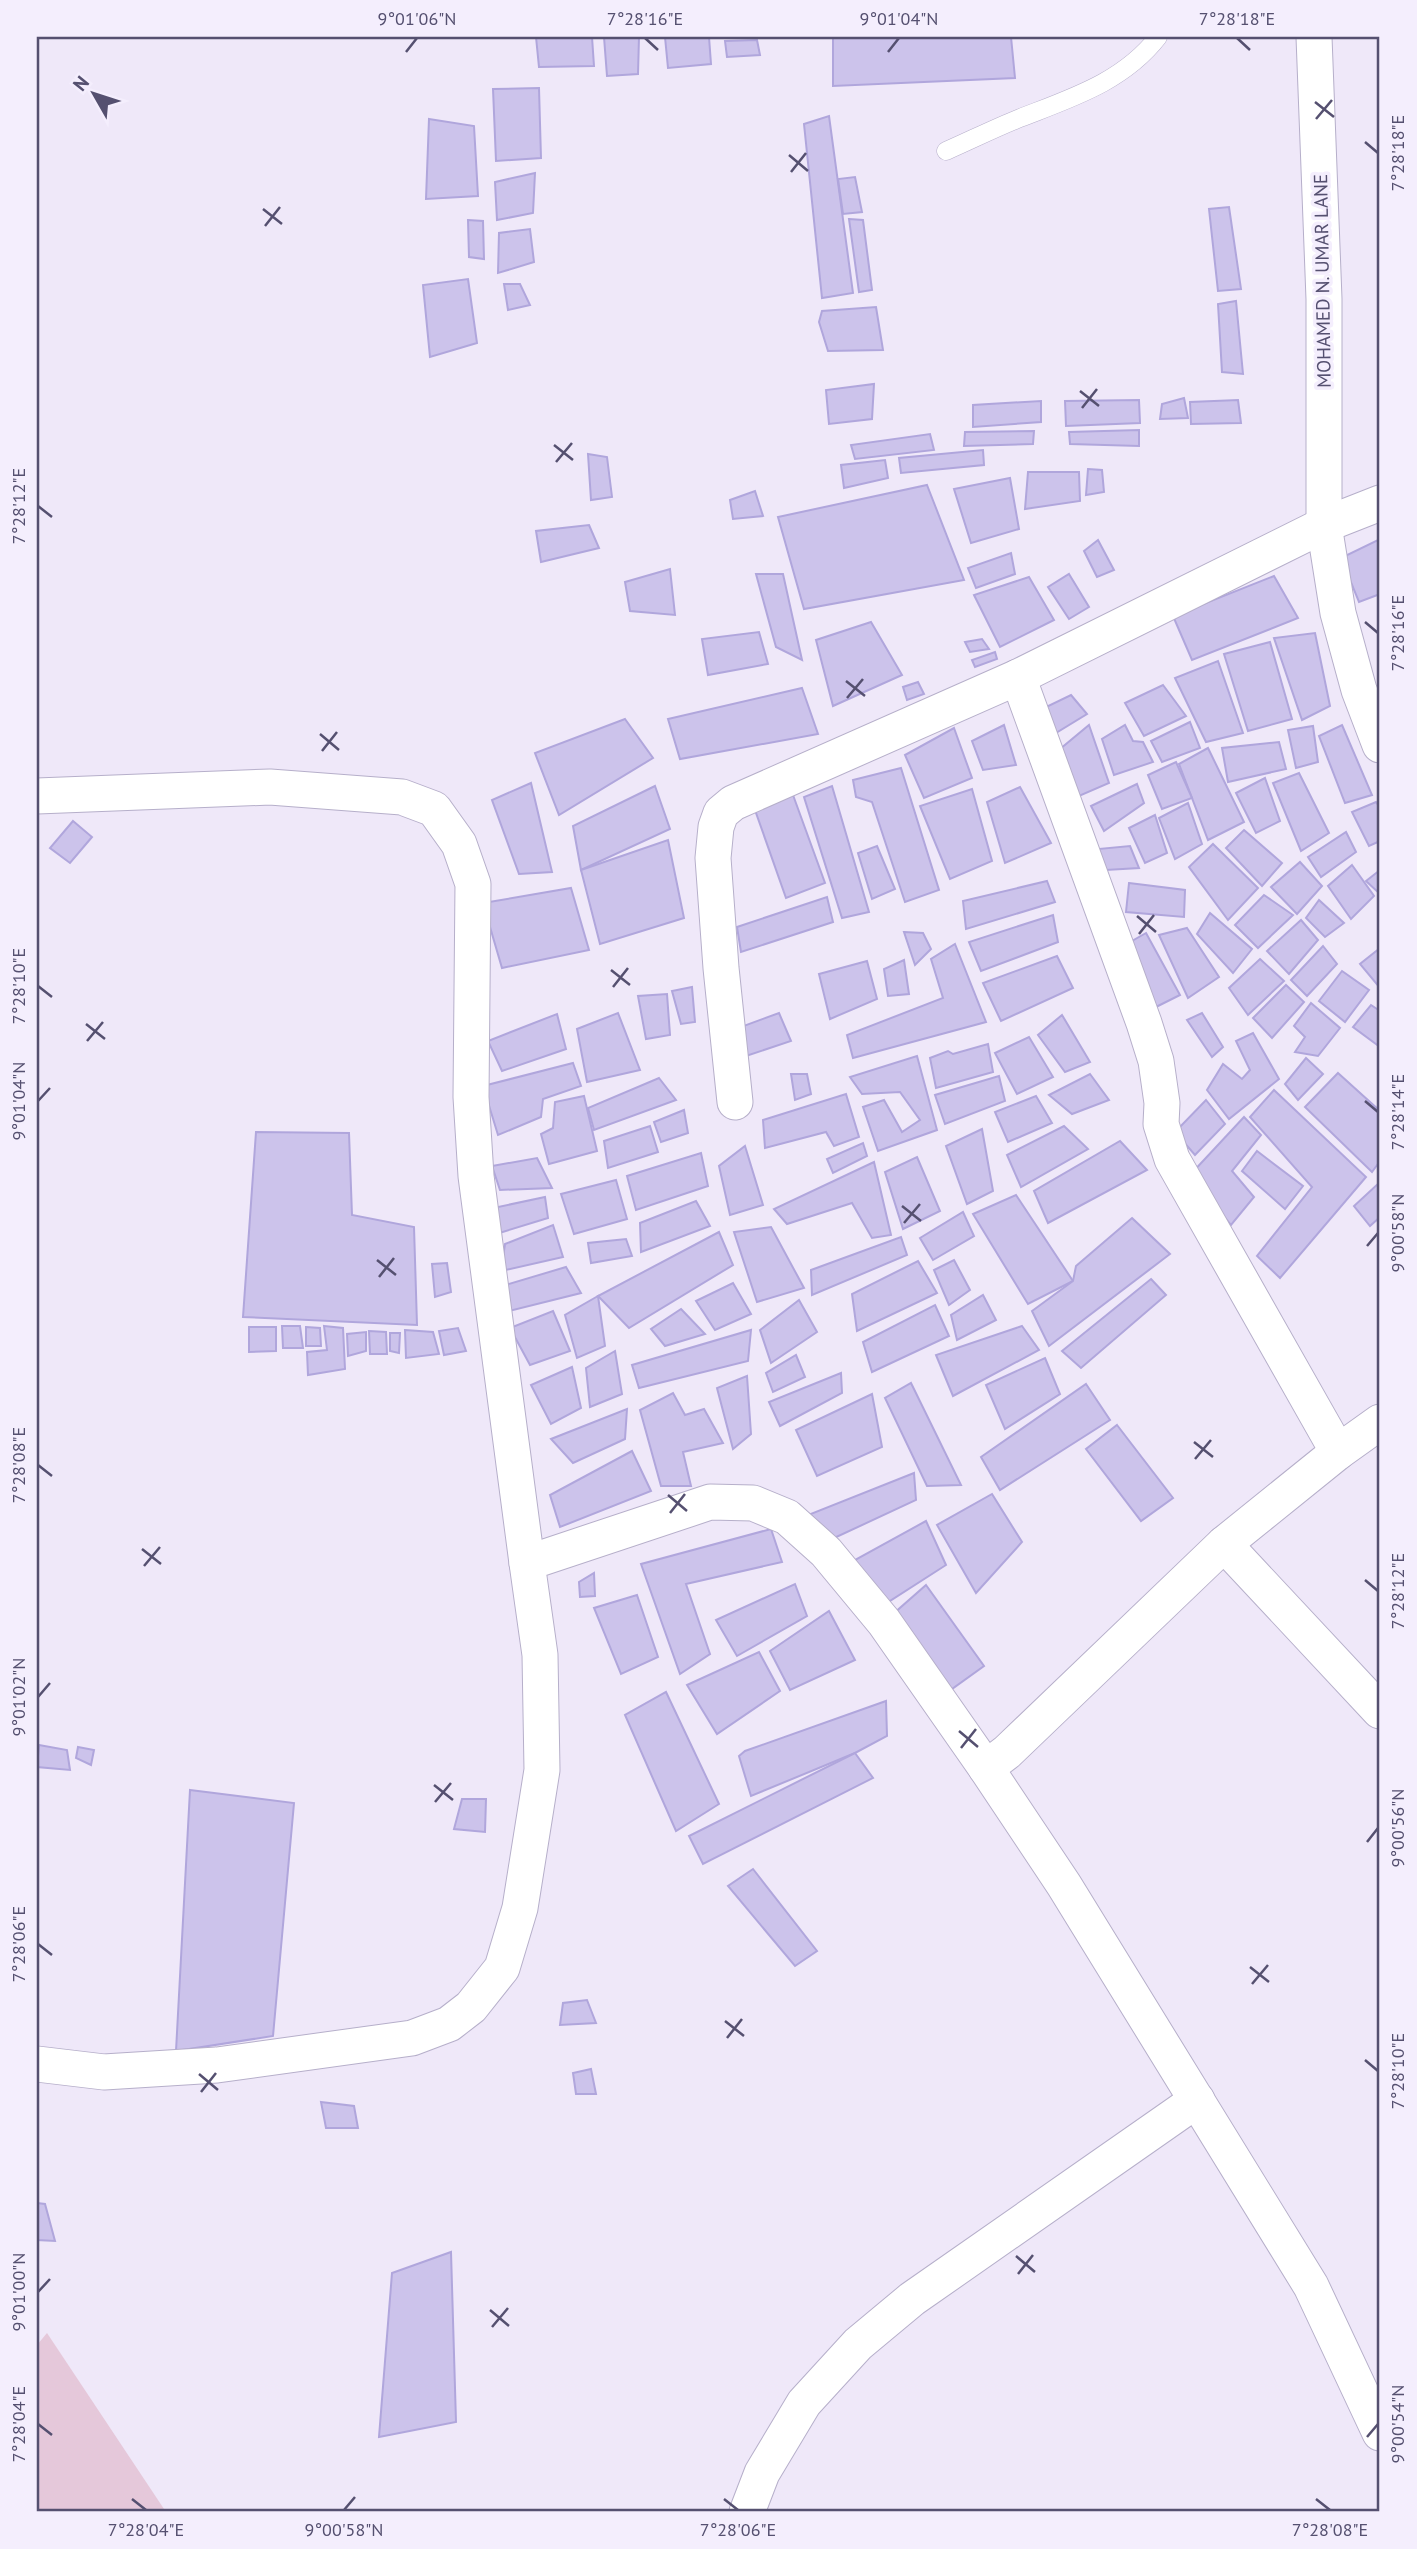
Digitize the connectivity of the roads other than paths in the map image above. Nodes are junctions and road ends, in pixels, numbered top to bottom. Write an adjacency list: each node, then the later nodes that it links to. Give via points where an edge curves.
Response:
1 (1158, 37): 3 (lane, via 1117,75 1075,98)
2 (1314, 37): 5 (street, MOHAMED N. UMAR LANE, via 1324,299)
3 (946, 151)
4 (1380, 503): 5 (street)
5 (1324, 525): 6 (street); 7 (street, MOHAMED N. UMAR LANE, via 1338,614)
6 (1018, 677): 9 (street, via 733,803 721,813 713,858); 11 (street, via 1144,1023 1156,1061 1161,1124 1172,1159)
7 (1380, 745)
8 (37, 796): 13 (street, via 270,787 402,796 434,809 459,844 472,884 471,1097 476,1176)
9 (735, 1102)
10 (1376, 1431): 11 (street)
11 (1338, 1452): 12 (street)
12 (1224, 1544): 14 (street); 15 (street)
13 (527, 1563): 15 (street, via 710,1502 753,1503 787,1517 827,1552 894,1633); 16 (street, via 540,1655 542,1770 520,1908 502,1968 471,2007 449,2025 412,2038 217,2066 104,2072)
14 (1380, 1711)
15 (986, 1769): 17 (street, via 1064,1885)
16 (37, 2064)
17 (1196, 2100): 18 (street, via 1311,2286); 19 (street, via 912,2299 858,2344 804,2403 762,2473)
18 (1380, 2432)
19 (747, 2512)

